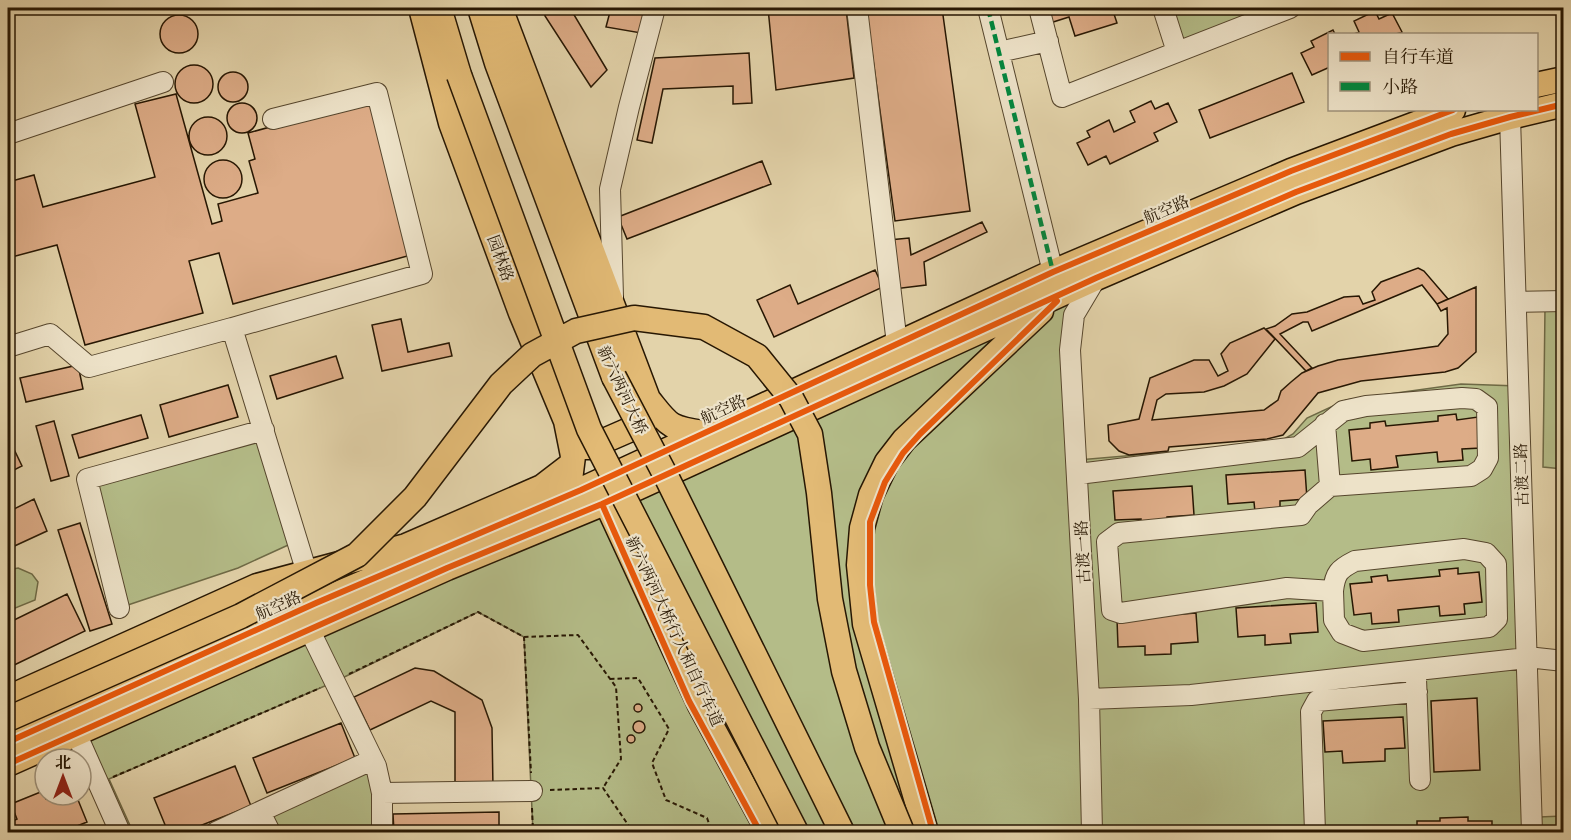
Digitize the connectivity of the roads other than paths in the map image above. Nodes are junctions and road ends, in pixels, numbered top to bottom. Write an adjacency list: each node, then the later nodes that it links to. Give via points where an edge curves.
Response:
1 (421, 8): 37 (main road, 园林路, via 451,123 521,313 566,421)
2 (439, 8): 67 (main road, bridge, via 459,75 589,429)
3 (480, 8): 68 (main road, 新六两河大桥, bridge, via 496,63 614,377)
4 (500, 8): 29 (main road)
5 (655, 8): 29 (street, via 610,189)
6 (857, 8): 31 (street)
7 (988, 8): 12 (street)
8 (1039, 8): 11 (street)
9 (1163, 8): 13 (street)
10 (1290, 8): 13 (street)
11 (1048, 41): 12 (street); 13 (street, via 1062,97)
12 (999, 52): 24 (street)
13 (1177, 52)
14 (1563, 79): 16 (main road)
15 (163, 82): 23 (street)
16 (1538, 85)
17 (1563, 104): 18 (main road)
18 (1538, 110)
19 (1450, 111): 24 (main road, 航空路, via 1291,171)
20 (1534, 111): 21 (main road)
21 (1510, 117): 25 (main road, via 1451,134 1296,192); 28 (street, 古渡二路)
22 (273, 119): 30 (street, via 376,93 422,274)
23 (8, 134)
24 (1053, 272): 31 (main road, 航空路)
25 (1096, 278): 26 (main road); 39 (street, 古渡一路, via 1074,315 1070,350)
26 (1060, 295): 42 (main road); 70 (main road, via 904,440 887,462 871,495 862,528 859,566 865,624)
27 (1563, 301): 28 (street)
28 (1516, 302): 47 (street, 古渡二路)
29 (613, 306): 33 (main road)
30 (232, 328): 32 (street, via 89,367 50,334); 35 (street)
31 (897, 344): 36 (main road, 航空路)
32 (8, 347)
33 (650, 402): 36 (main road, via 664,421 679,430); 37 (main road, via 645,423 590,447 582,447)
34 (1324, 424): 39 (street, via 1298,447); 40 (street); 40 (street, via 1343,411 1366,406 1462,398 1476,399 1487,406 1488,458 1482,469 1470,476)
35 (264, 430): 43 (street); 45 (street, via 87,479)
36 (703, 433): 41 (main road, 航空路)
37 (569, 438): 38 (main road, 园林路)
38 (572, 464): 41 (main road, 园林路, via 569,486); 43 (main road, via 542,487 406,546)
39 (1078, 474): 52 (street, 古渡一路)
40 (1330, 486): 44 (street, via 1301,515 1119,533 1107,543 1112,610 1122,613 1287,588)
41 (553, 502): 55 (main road, 航空路, via 316,603)
42 (606, 502): 46 (main road); 66 (main road, via 700,705)
43 (307, 573): 51 (main road, via 258,586)
44 (1333, 591): 44 (street, via 1334,620 1342,633 1363,641 1490,627 1497,619 1496,564 1486,553 1464,549 1355,561 1341,568)
45 (119, 608)
46 (309, 629): 54 (main road); 56 (street)
47 (1527, 658): 48 (street); 49 (street); 73 (street, 古渡二路)
48 (1563, 661)
49 (1416, 670): 50 (street); 52 (street, via 1191,695)
50 (1417, 692): 58 (street); 72 (street, via 1317,701 1311,712)
51 (8, 698)
52 (1089, 699): 71 (street, 古渡一路)
53 (8, 719): 69 (main road, bridge, via 241,616 357,555 415,496 501,384 532,355 576,331 634,318 704,327 757,356 791,398 810,434 830,599 844,671 867,747)
54 (76, 733): 57 (main road); 62 (street)
55 (8, 742)
56 (372, 760): 60 (street); 61 (street)
57 (8, 764)
58 (1420, 780)
59 (532, 791): 60 (street)
60 (382, 793): 65 (street)
61 (260, 812): 63 (street); 64 (street)
62 (120, 832)
63 (216, 832)
64 (270, 832)
65 (382, 832)
66 (769, 832)
67 (796, 832)
68 (842, 832)
69 (902, 832)
70 (926, 832)
71 (1092, 832)
72 (1315, 832)
73 (1532, 832)

